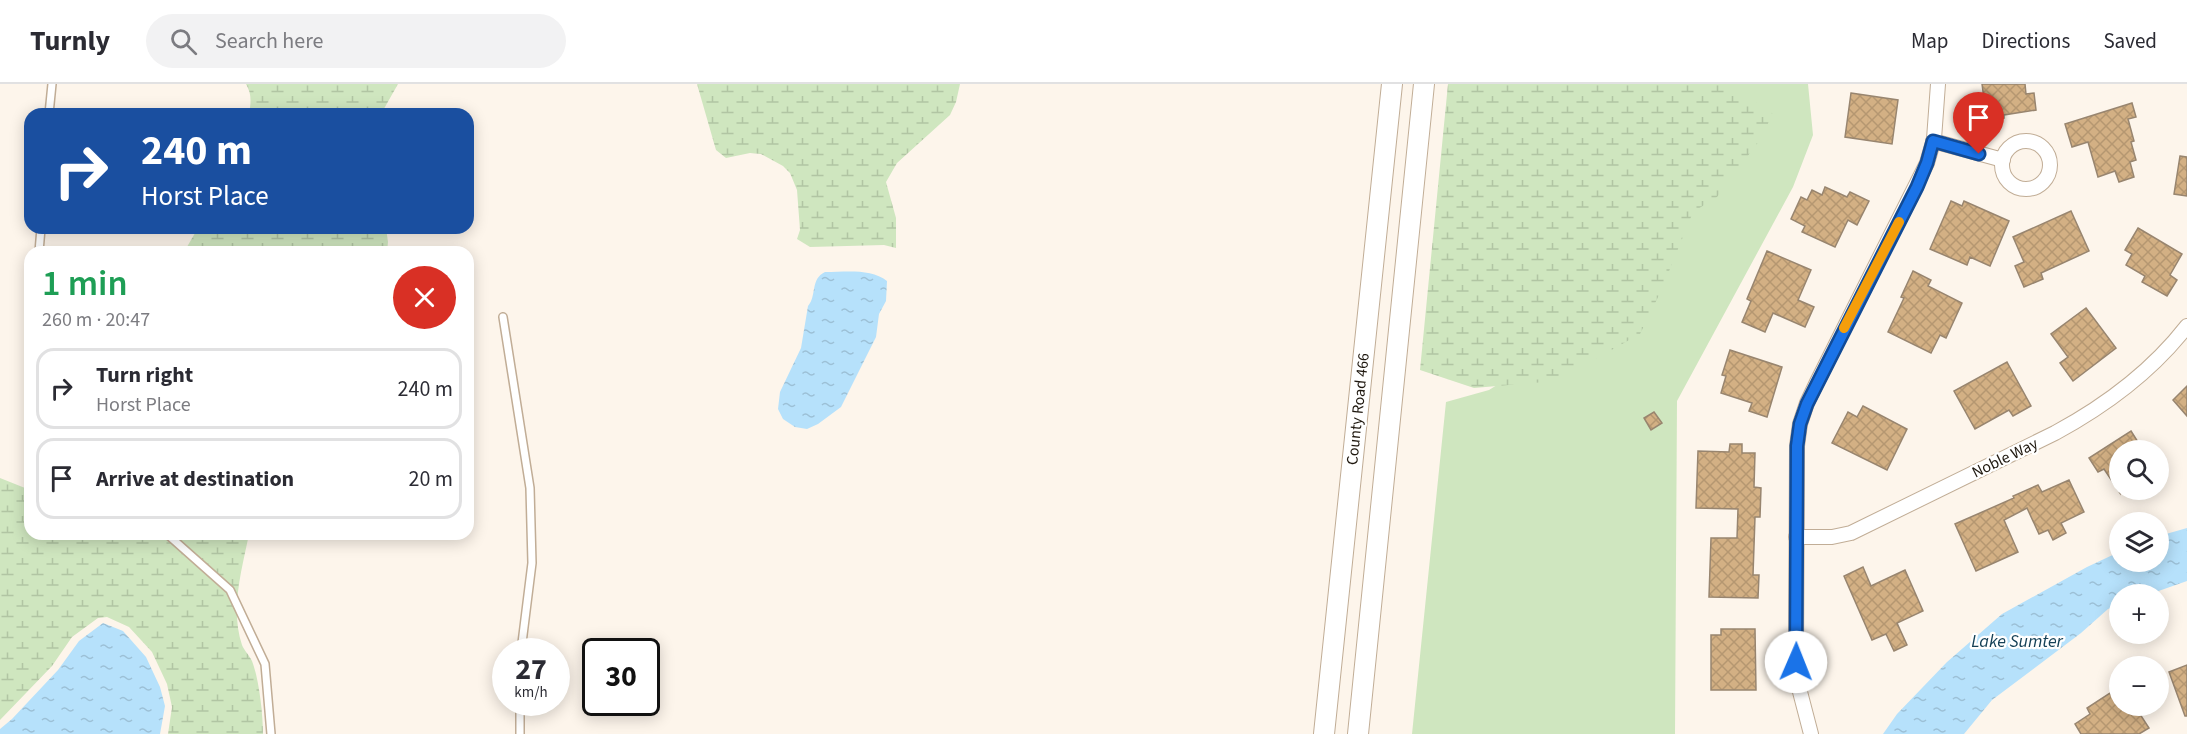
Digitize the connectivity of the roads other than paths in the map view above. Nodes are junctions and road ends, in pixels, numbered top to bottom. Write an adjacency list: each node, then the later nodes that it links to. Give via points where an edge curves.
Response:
1 (52, 84): 5 (lane)
2 (1392, 84): 16 (main road, County Road 466)
3 (1424, 84): 17 (main road, County Road 466)
4 (1938, 84): 6 (street)
5 (50, 108)
6 (1933, 141): 7 (street); 10 (street, via 1917,187 1800,424)
7 (2003, 160)
8 (503, 317): 12 (lane, via 530,488 532,563)
9 (2187, 326): 10 (street, Noble Way, via 2155,360 2085,417 1851,533)
10 (1796, 537): 18 (street, via 1796,662 1798,688)
11 (174, 540): 14 (lane, via 230,590 265,664)
12 (523, 638)
13 (520, 716): 15 (lane)
14 (271, 734)
15 (520, 734)
16 (1324, 734)
17 (1358, 734)
18 (1811, 734)

